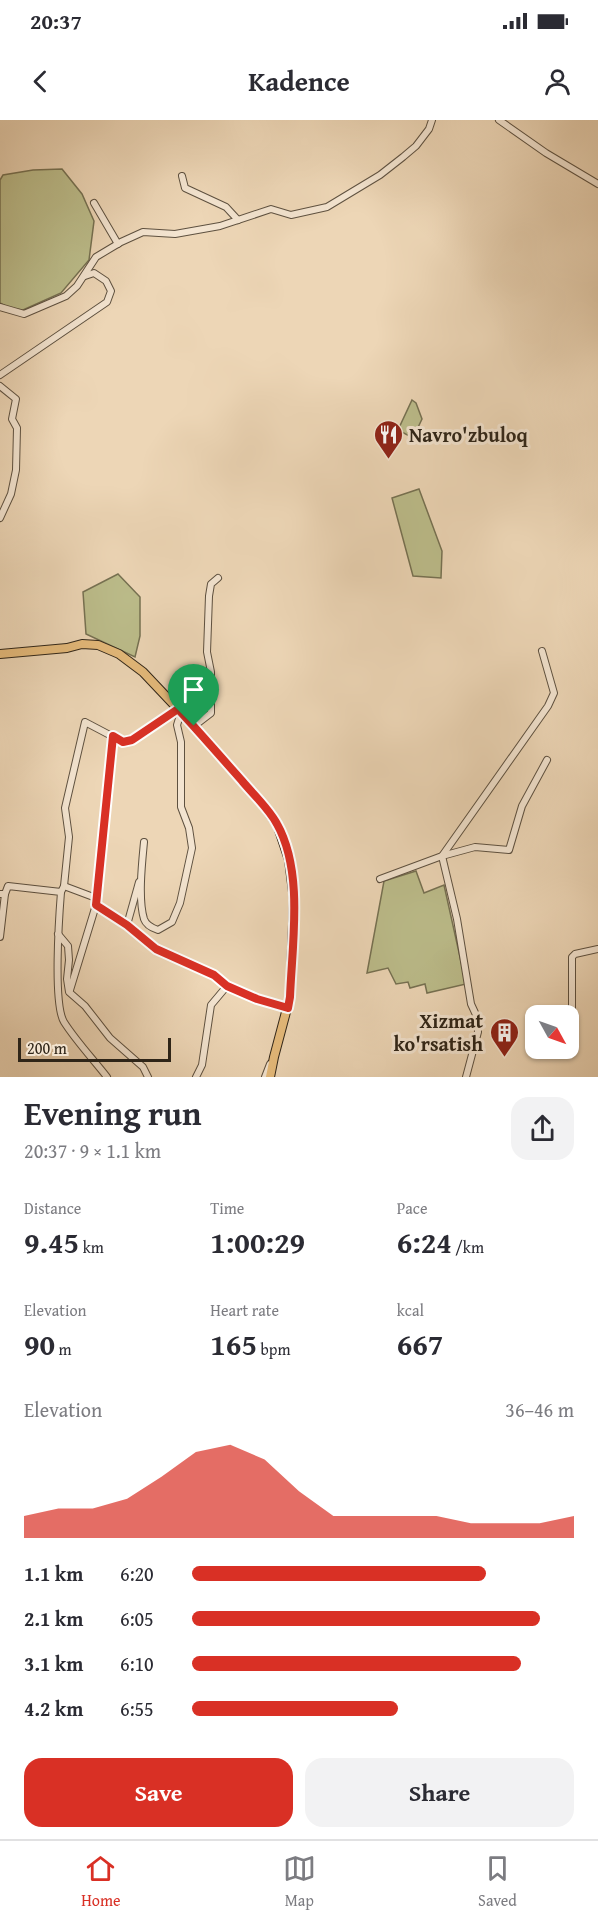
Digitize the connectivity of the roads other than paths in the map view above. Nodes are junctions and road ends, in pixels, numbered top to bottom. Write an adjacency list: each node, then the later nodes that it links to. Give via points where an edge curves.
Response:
1 (432, 120): 6 (street, via 416,146 403,157 327,207 291,215 271,209)
2 (499, 120): 4 (street)
3 (182, 176): 6 (street, via 185,188 226,207)
4 (598, 184)
5 (94, 203): 7 (street)
6 (238, 220): 7 (street, via 175,234 143,232)
7 (118, 243): 8 (street, via 96,257)
8 (85, 276): 9 (street, via 66,296 24,314); 10 (street, via 94,273 106,280 111,291 107,302)
9 (0, 307)
10 (0, 375)
11 (0, 386): 12 (street, via 16,399 12,419 17,428 16,470)
12 (0, 518)
13 (218, 578): 17 (street, via 211,584 209,596 211,713)
14 (542, 651): 21 (street, via 554,693 548,706)
15 (0, 654): 16 (main road, via 98,645 137,667)
16 (180, 710): 17 (main road); 18 (street, via 132,740 123,742); 22 (street, via 177,726 181,741 181,807 192,848 180,903 172,922 158,930 144,920)
17 (194, 726): 34 (main road, via 271,814 286,847 294,900)
18 (113, 736): 24 (street, via 85,722 65,808 69,837); 26 (street)
19 (546, 760): 21 (street, via 522,806 509,850 475,848)
20 (144, 842): 22 (street)
21 (442, 856): 23 (street); 41 (street, via 471,1004 477,1017 478,1032)
22 (140, 876): 27 (street)
23 (380, 879)
24 (62, 889): 25 (street, via 8,886); 26 (street); 28 (street)
25 (3, 894): 29 (street)
26 (96, 901): 27 (street); 32 (street)
27 (127, 925): 31 (street, via 156,949 214,975)
28 (58, 934): 32 (street, via 68,946); 36 (street, via 62,1020)
29 (0, 937)
30 (598, 949): 33 (street, via 572,957)
31 (227, 986): 34 (street); 38 (street, via 211,1005 202,1065)
32 (69, 992): 37 (street, via 110,1038 143,1067)
33 (572, 1005)
34 (288, 1008): 35 (main road)
35 (275, 1050): 39 (street); 40 (main road)
36 (107, 1077)
37 (148, 1077)
38 (196, 1077)
39 (265, 1077)
40 (270, 1077)
41 (466, 1077)

